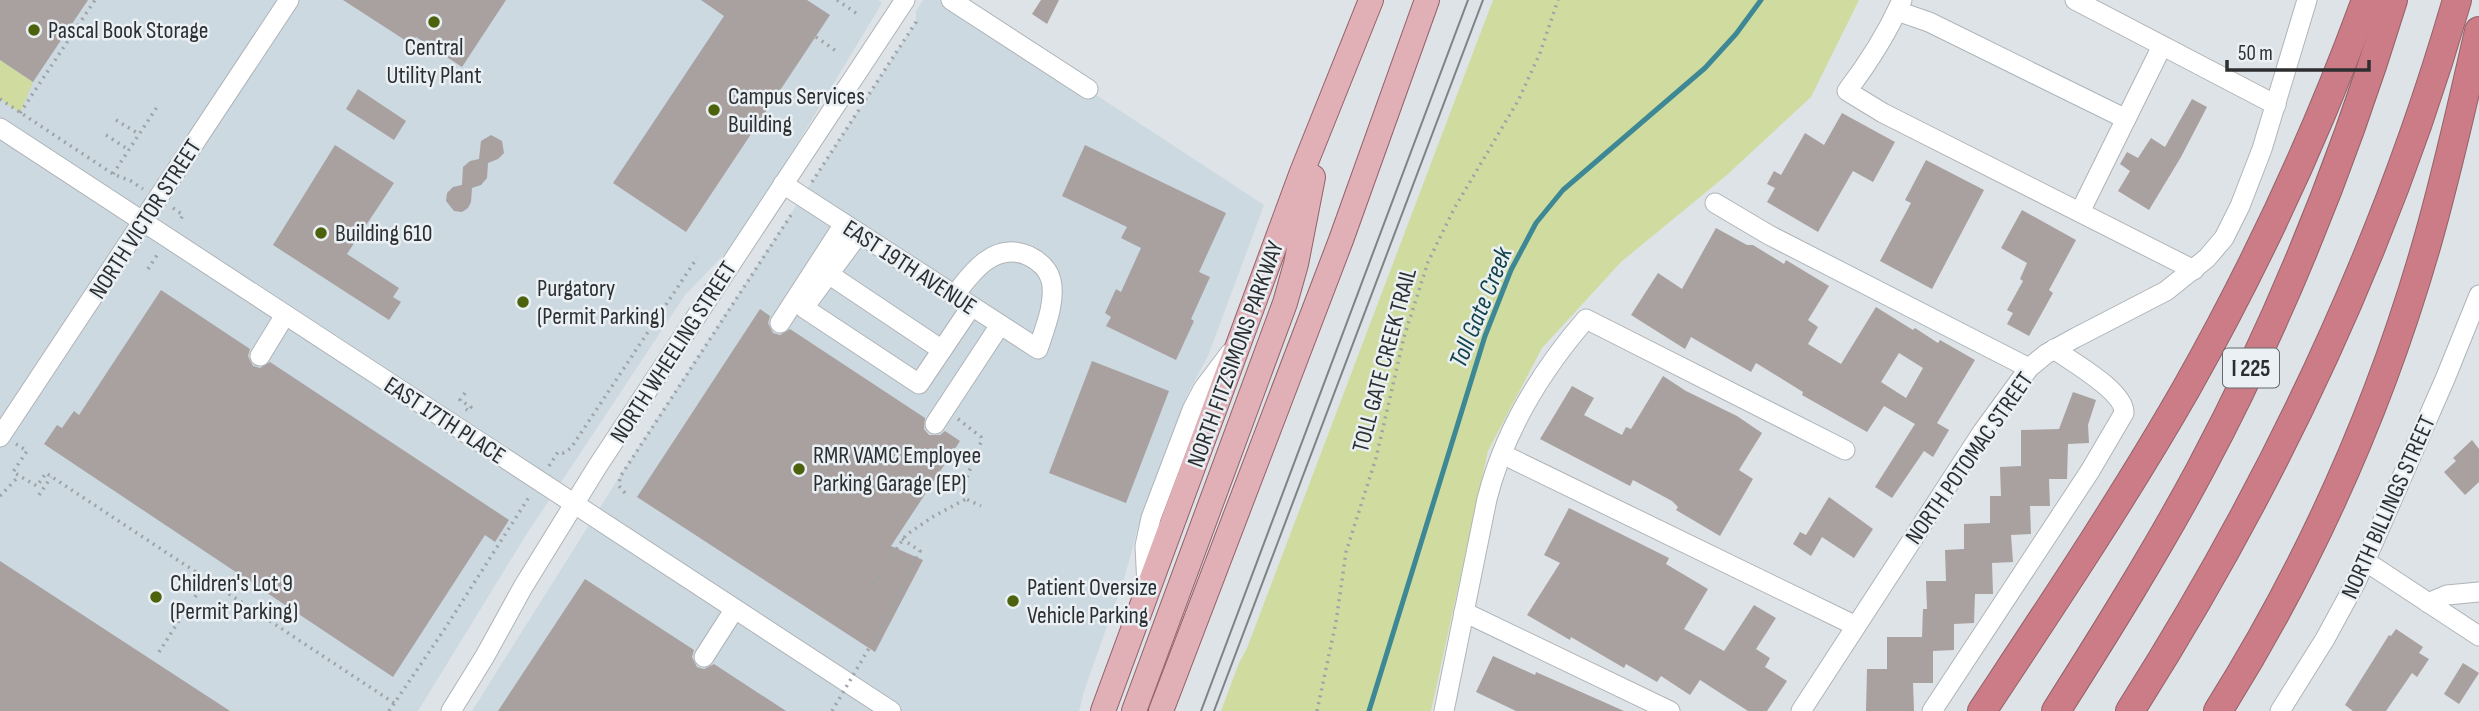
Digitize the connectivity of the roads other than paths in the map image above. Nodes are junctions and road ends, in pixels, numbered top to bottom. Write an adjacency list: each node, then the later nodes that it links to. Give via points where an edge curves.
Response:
1 (289, 0): 22 (street, NORTH VICTOR STREET)
2 (951, 0): 14 (street)
3 (1371, 0): 16 (main road, NORTH FITZSIMONS PARKWAY)
4 (1427, 0): 53 (main road)
5 (2075, 0): 13 (street)
6 (2366, 0): 58 (highway, via 2275,215 2198,366 2130,482)
7 (2393, 0): 59 (highway, I 225, via 2325,199 2255,361 2166,531)
8 (2458, 0): 60 (highway, I 225, via 2397,183 2332,341 2247,511)
9 (2304, 2): 15 (street, NORTH POTOMAC STREET)
10 (903, 4): 19 (street, NORTH WHEELING STREET)
11 (1899, 5): 17 (street); 21 (street, via 1888,32 1847,91)
12 (2479, 31): 61 (highway, via 2427,243 2381,382 2312,544)
13 (2162, 46): 15 (street); 17 (street)
14 (1088, 89)
15 (2276, 105): 24 (street, NORTH POTOMAC STREET, via 2235,219)
16 (1327, 108): 51 (main road, NORTH FITZSIMONS PARKWAY); 52 (main road, via 1285,303)
17 (2126, 119): 21 (street)
18 (0, 128): 22 (street, EAST 17TH PLACE)
19 (783, 184): 23 (street, EAST 19TH AVENUE); 40 (street, NORTH WHEELING STREET)
20 (1715, 203): 35 (street)
21 (2080, 212): 24 (street)
22 (143, 222): 29 (street, EAST 17TH PLACE); 37 (street, NORTH VICTOR STREET)
23 (851, 228): 25 (street); 26 (street, EAST 19TH AVENUE); 30 (street)
24 (2194, 270): 32 (street, NORTH POTOMAC STREET, via 2157,296)
25 (830, 275): 33 (street); 33 (street, via 804,308 919,384)
26 (955, 295): 28 (street, EAST 19TH AVENUE); 31 (street, EAST 19TH AVENUE, via 970,275 1006,250 1034,258 1048,270 1052,282 1038,349)
27 (2479, 295): 41 (street, NORTH BILLINGS STREET)
28 (971, 307): 31 (street, EAST 19TH AVENUE); 33 (street)
29 (285, 315): 34 (street); 40 (street, EAST 17TH PLACE)
30 (780, 323)
31 (1000, 326): 36 (street)
32 (2054, 349): 35 (street, NORTH POTOMAC STREET); 57 (street, via 2113,391 2124,412)
33 (942, 350)
34 (260, 356)
35 (2029, 368): 46 (street, NORTH POTOMAC STREET)
36 (940, 417)
37 (0, 437)
38 (1845, 450): 39 (street, via 1586,319 1543,375)
39 (1502, 454): 45 (street, via 1487,499); 46 (street)
40 (574, 505): 44 (street, EAST 17TH PLACE); 49 (street, NORTH WHEELING STREET)
41 (2365, 561): 43 (street); 62 (street, NORTH BILLINGS STREET, via 2330,630)
42 (2479, 593): 43 (street, via 2447,595)
43 (2428, 603): 47 (street)
44 (734, 610): 48 (street); 50 (street, EAST 17TH PLACE)
45 (1464, 612): 54 (street); 55 (street)
46 (1856, 626): 56 (street, NORTH POTOMAC STREET)
47 (2479, 635)
48 (704, 657)
49 (451, 711)
50 (891, 711)
51 (1103, 711)
52 (1134, 711)
53 (1161, 711)
54 (1444, 711)
55 (1670, 711)
56 (1801, 711)
57 (1932, 711)
58 (1982, 711)
59 (2056, 711)
60 (2130, 711)
61 (2218, 711)
62 (2280, 711)

